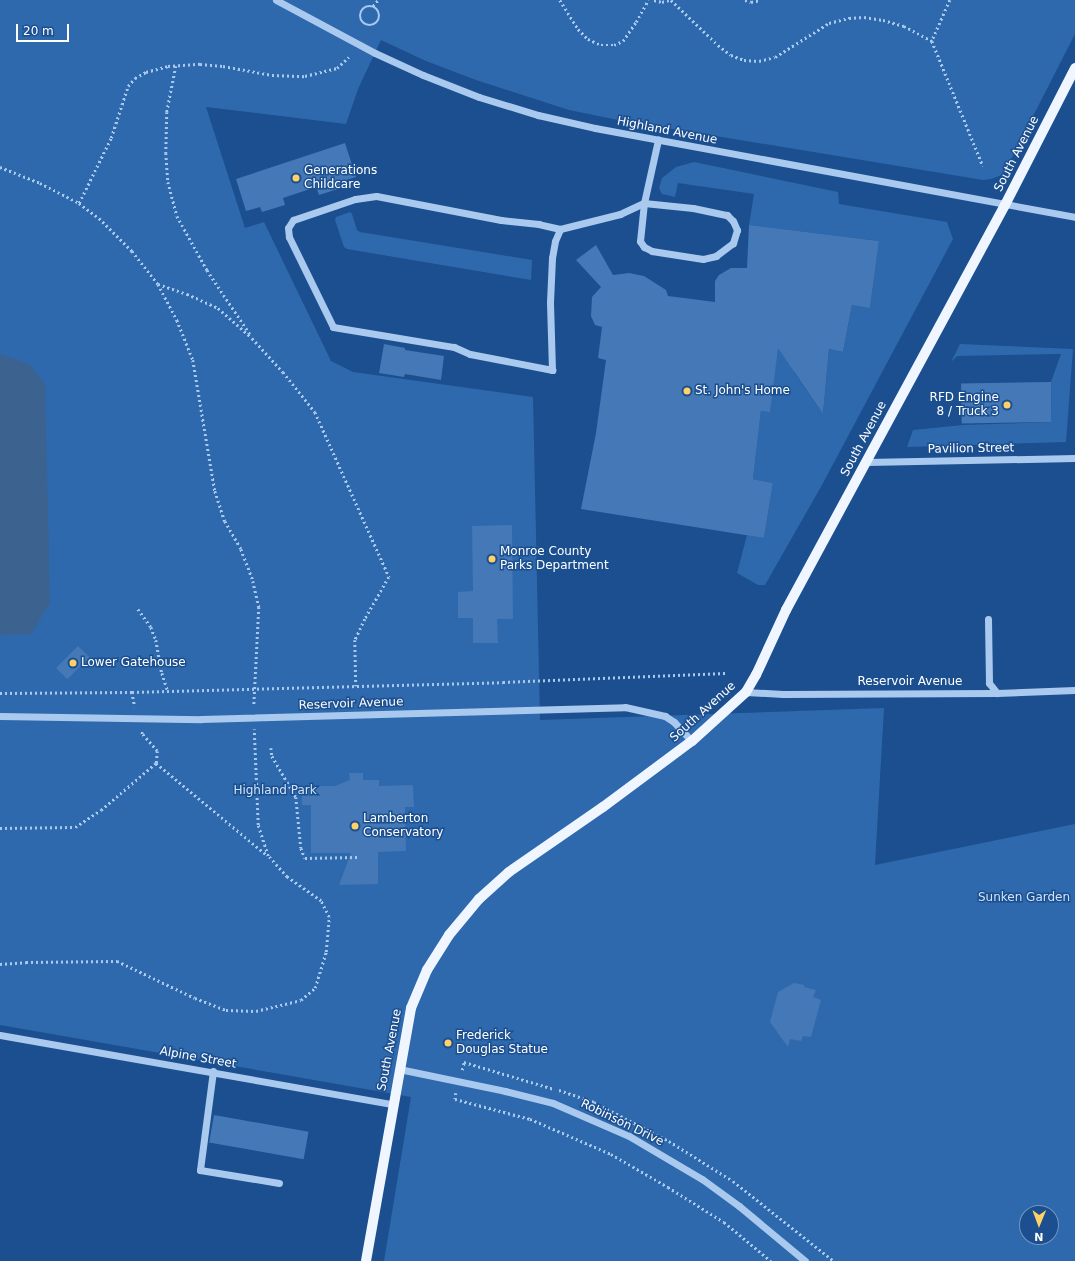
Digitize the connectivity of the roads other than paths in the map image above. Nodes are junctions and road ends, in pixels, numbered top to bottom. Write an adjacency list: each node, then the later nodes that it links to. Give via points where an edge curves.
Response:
1 (276, 0): 3 (street, Highland Avenue, via 375,53 479,97 545,117)
2 (1075, 68): 5 (main road, South Avenue)
3 (658, 140): 4 (street); 5 (street, Highland Avenue)
4 (644, 203): 4 (street, via 640,240 644,247 652,251 703,259 716,256 733,243 737,230 733,220 727,215 693,208); 7 (street, via 620,214)
5 (1005, 205): 6 (street, Highland Avenue); 9 (main road, South Avenue)
6 (1075, 218)
7 (560, 229): 7 (street, via 376,196 355,198 293,220 288,228 289,237 333,327 454,347 470,354 552,370 552,258)
8 (1075, 458): 9 (street, Pavilion Street)
9 (867, 462): 12 (main road, South Avenue, via 786,610)
10 (988, 619): 13 (street, via 989,683)
11 (1075, 690): 13 (street, Reservoir Avenue)
12 (746, 692): 13 (street, Reservoir Avenue); 15 (main road, South Avenue)
13 (997, 693)
14 (0, 716): 15 (street, Reservoir Avenue, via 201,719 625,707 666,716)
15 (692, 741): 17 (main road, South Avenue, via 509,872 479,899 449,935 427,970 411,1008)
16 (0, 1035): 18 (street, Alpine Street)
17 (399, 1069): 19 (main road, South Avenue); 22 (street, Robinson Drive, via 553,1103 629,1136 702,1180 739,1206)
18 (213, 1071): 19 (street, Alpine Street); 20 (street, via 200,1170)
19 (392, 1104): 21 (main road, South Avenue)
20 (279, 1183)
21 (366, 1261)
22 (805, 1261)

